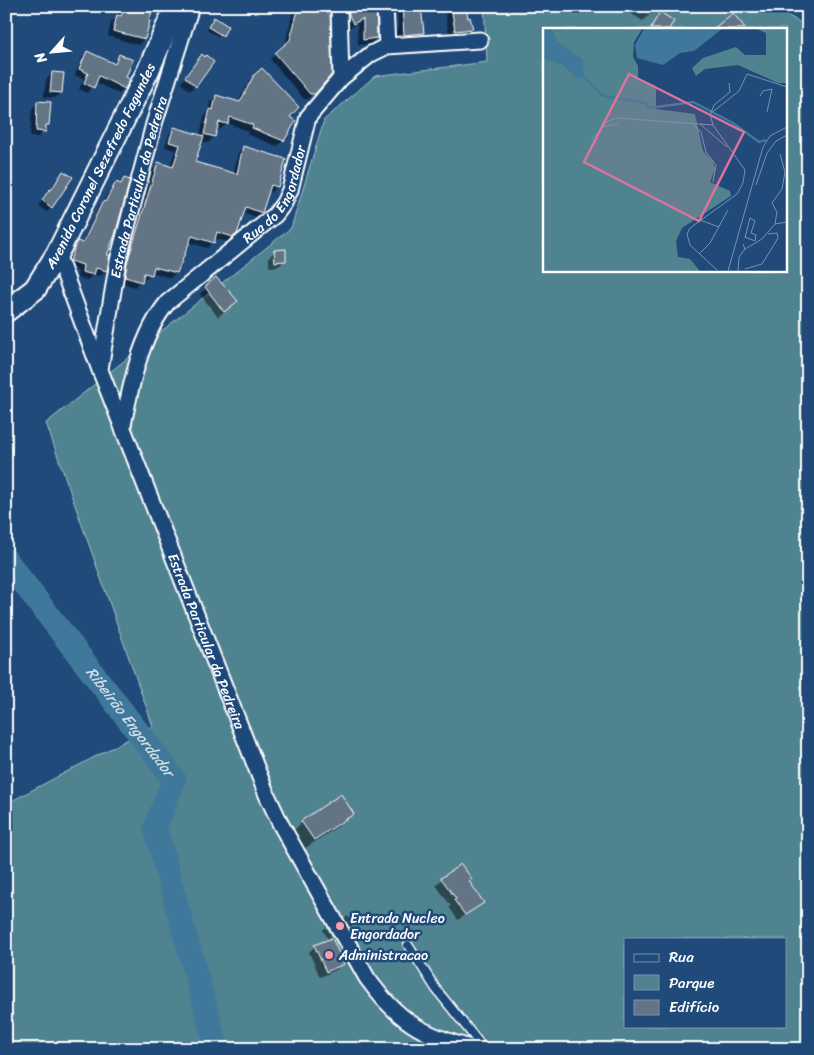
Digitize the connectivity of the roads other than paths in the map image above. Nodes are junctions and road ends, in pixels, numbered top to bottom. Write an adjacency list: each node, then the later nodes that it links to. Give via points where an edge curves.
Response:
1 (176, 6): 8 (main road, Avenida Coronel Sezefredo Fagundes, via 148,71)
2 (189, 6): 10 (street, Estrada Particular da Pedreira, via 190,13 154,124 118,261)
3 (339, 6): 7 (street)
4 (385, 6): 6 (street)
5 (480, 40): 6 (street, Rua do Engordador)
6 (387, 46): 7 (street, Rua do Engordador, via 371,54)
7 (341, 78): 11 (street, Rua do Engordador, via 308,117 284,204 158,314 134,372)
8 (57, 254): 9 (main road, Avenida Coronel Sezefredo Fagundes, via 35,289); 10 (street, Estrada Particular da Pedreira)
9 (6, 311)
10 (100, 370): 11 (street, Estrada Particular da Pedreira)
11 (123, 424): 13 (street, Estrada Particular da Pedreira, via 270,803 326,907 381,997 423,1032)
12 (408, 945): 14 (lane, via 436,989)
13 (474, 1049)
14 (484, 1049)

